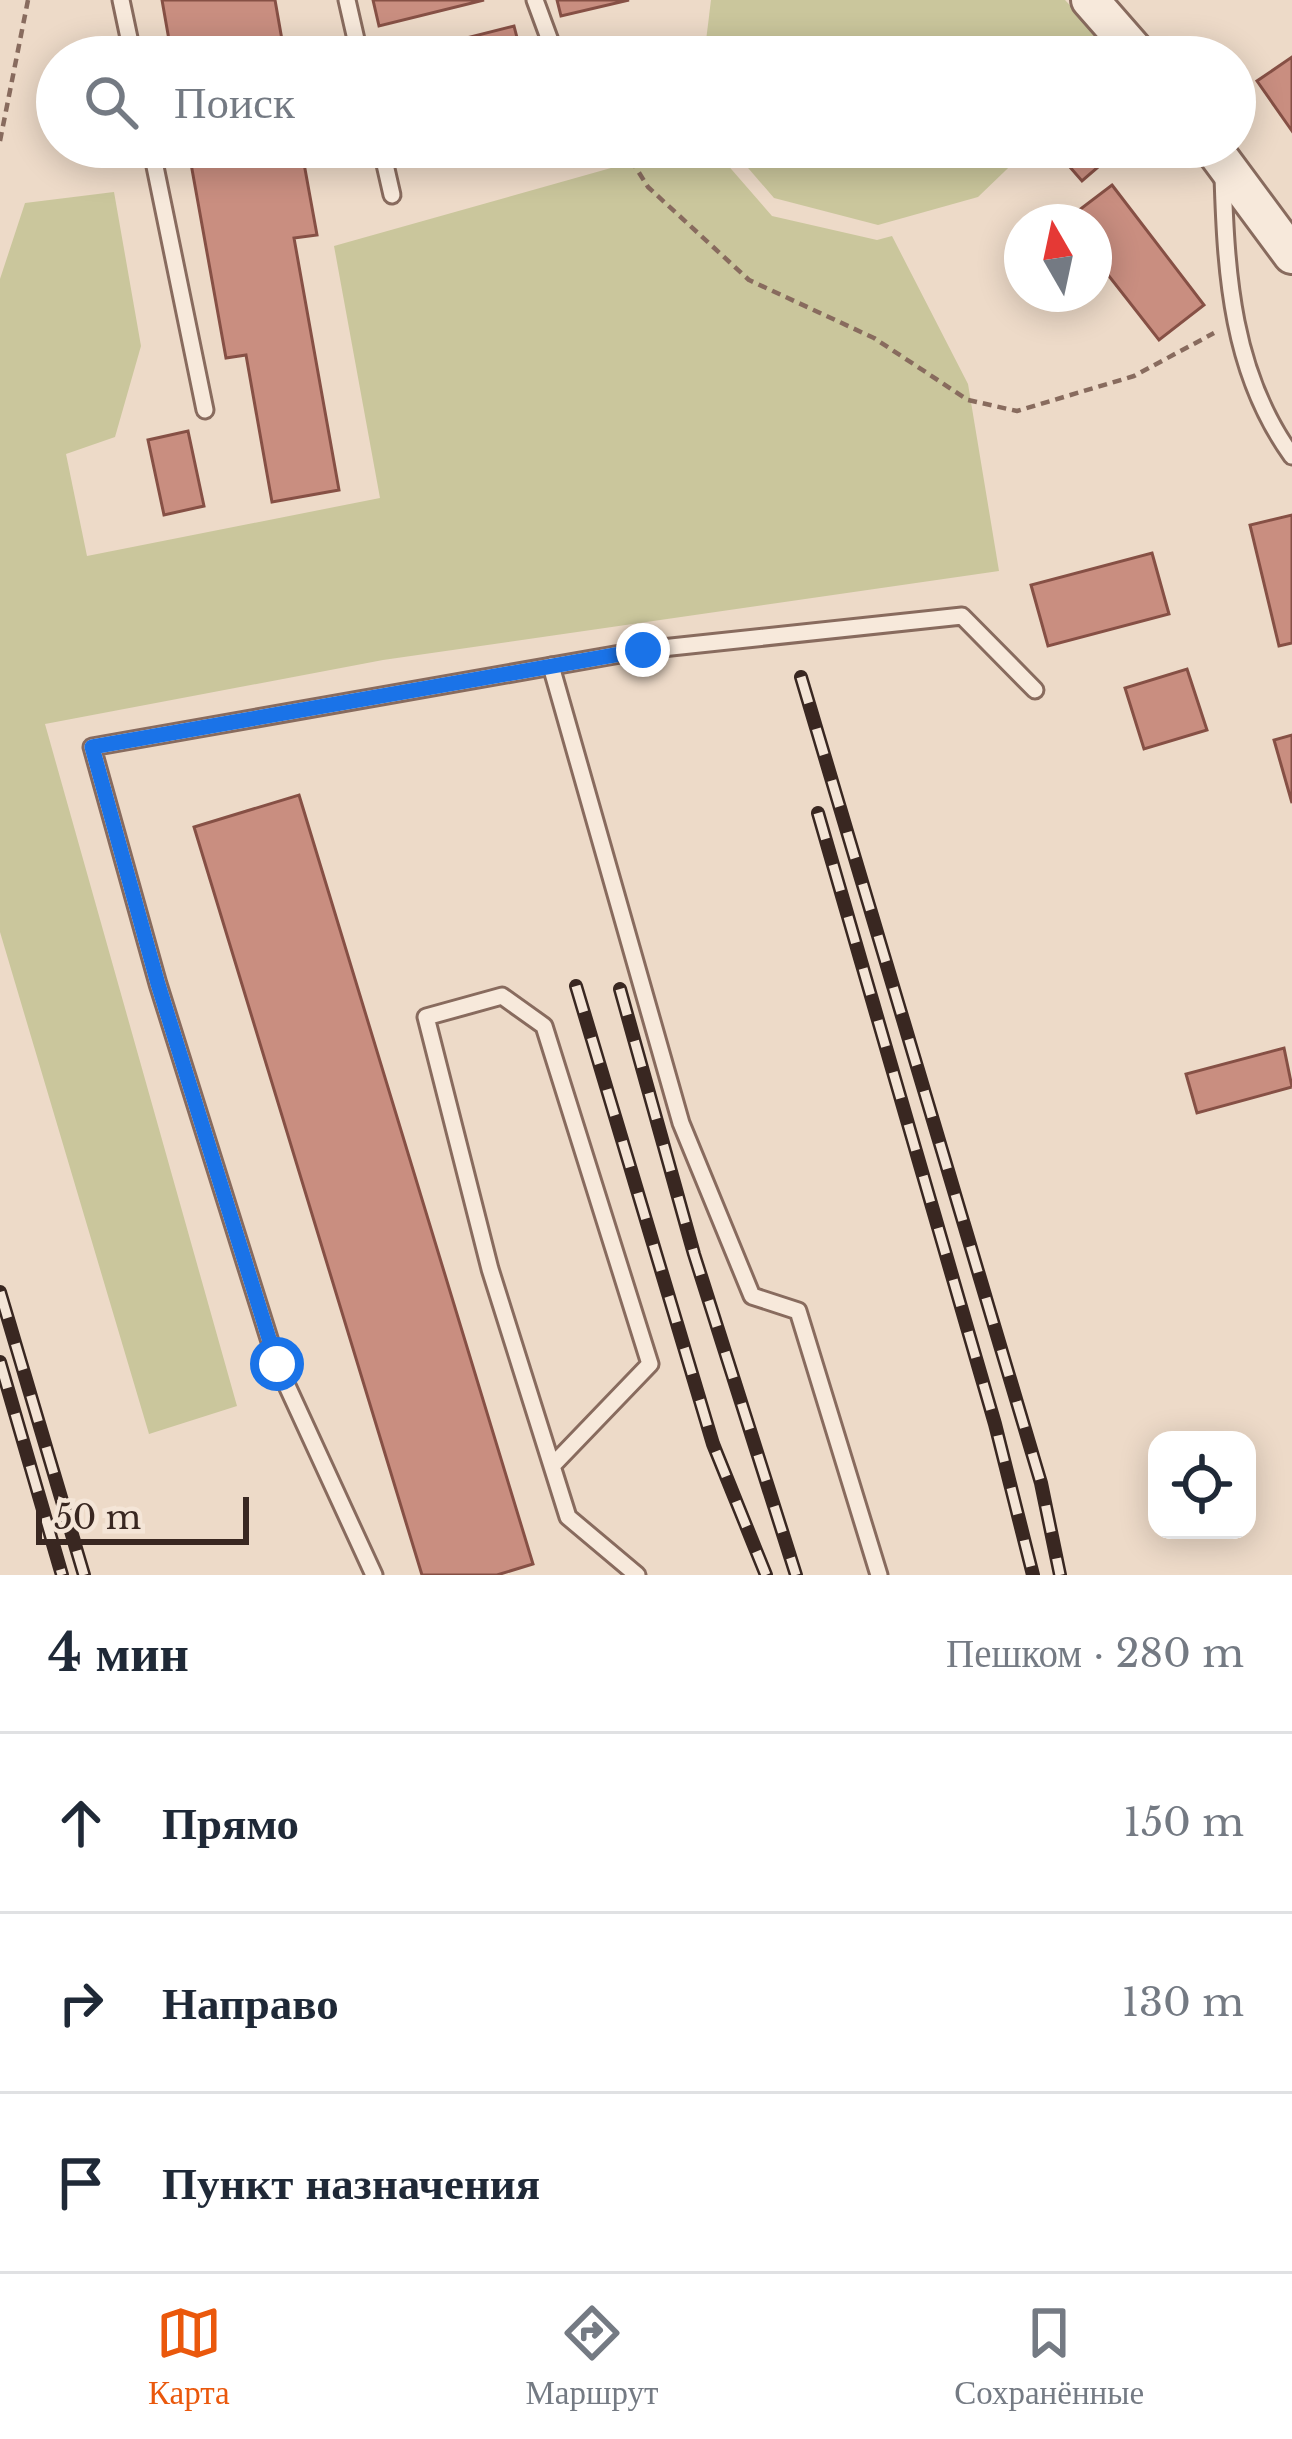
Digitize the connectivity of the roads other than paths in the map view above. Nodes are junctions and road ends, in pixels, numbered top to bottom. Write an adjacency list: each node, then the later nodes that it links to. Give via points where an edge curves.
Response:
1 (121, 0): 5 (lane)
2 (347, 0): 6 (lane)
3 (535, 0): 7 (lane)
4 (1090, 0): 8 (street)
5 (129, 36)
6 (355, 36)
7 (548, 36)
8 (1122, 36)
9 (155, 168): 15 (lane)
10 (386, 168): 13 (lane)
11 (1219, 168): 16 (lane, via 1238,344 1270,426)
12 (1228, 168): 14 (street)
13 (392, 195)
14 (1292, 255)
15 (205, 410)
16 (1292, 456)
17 (551, 666): 18 (lane, via 962,616); 20 (lane, via 92,747 277,1364); 22 (lane, via 681,1123 752,1295 798,1311)
18 (1035, 690)
19 (552, 1466): 19 (lane, via 650,1364 544,1025 502,996 426,1017 490,1269); 21 (lane, via 568,1517)
20 (374, 1575)
21 (637, 1575)
22 (879, 1575)

